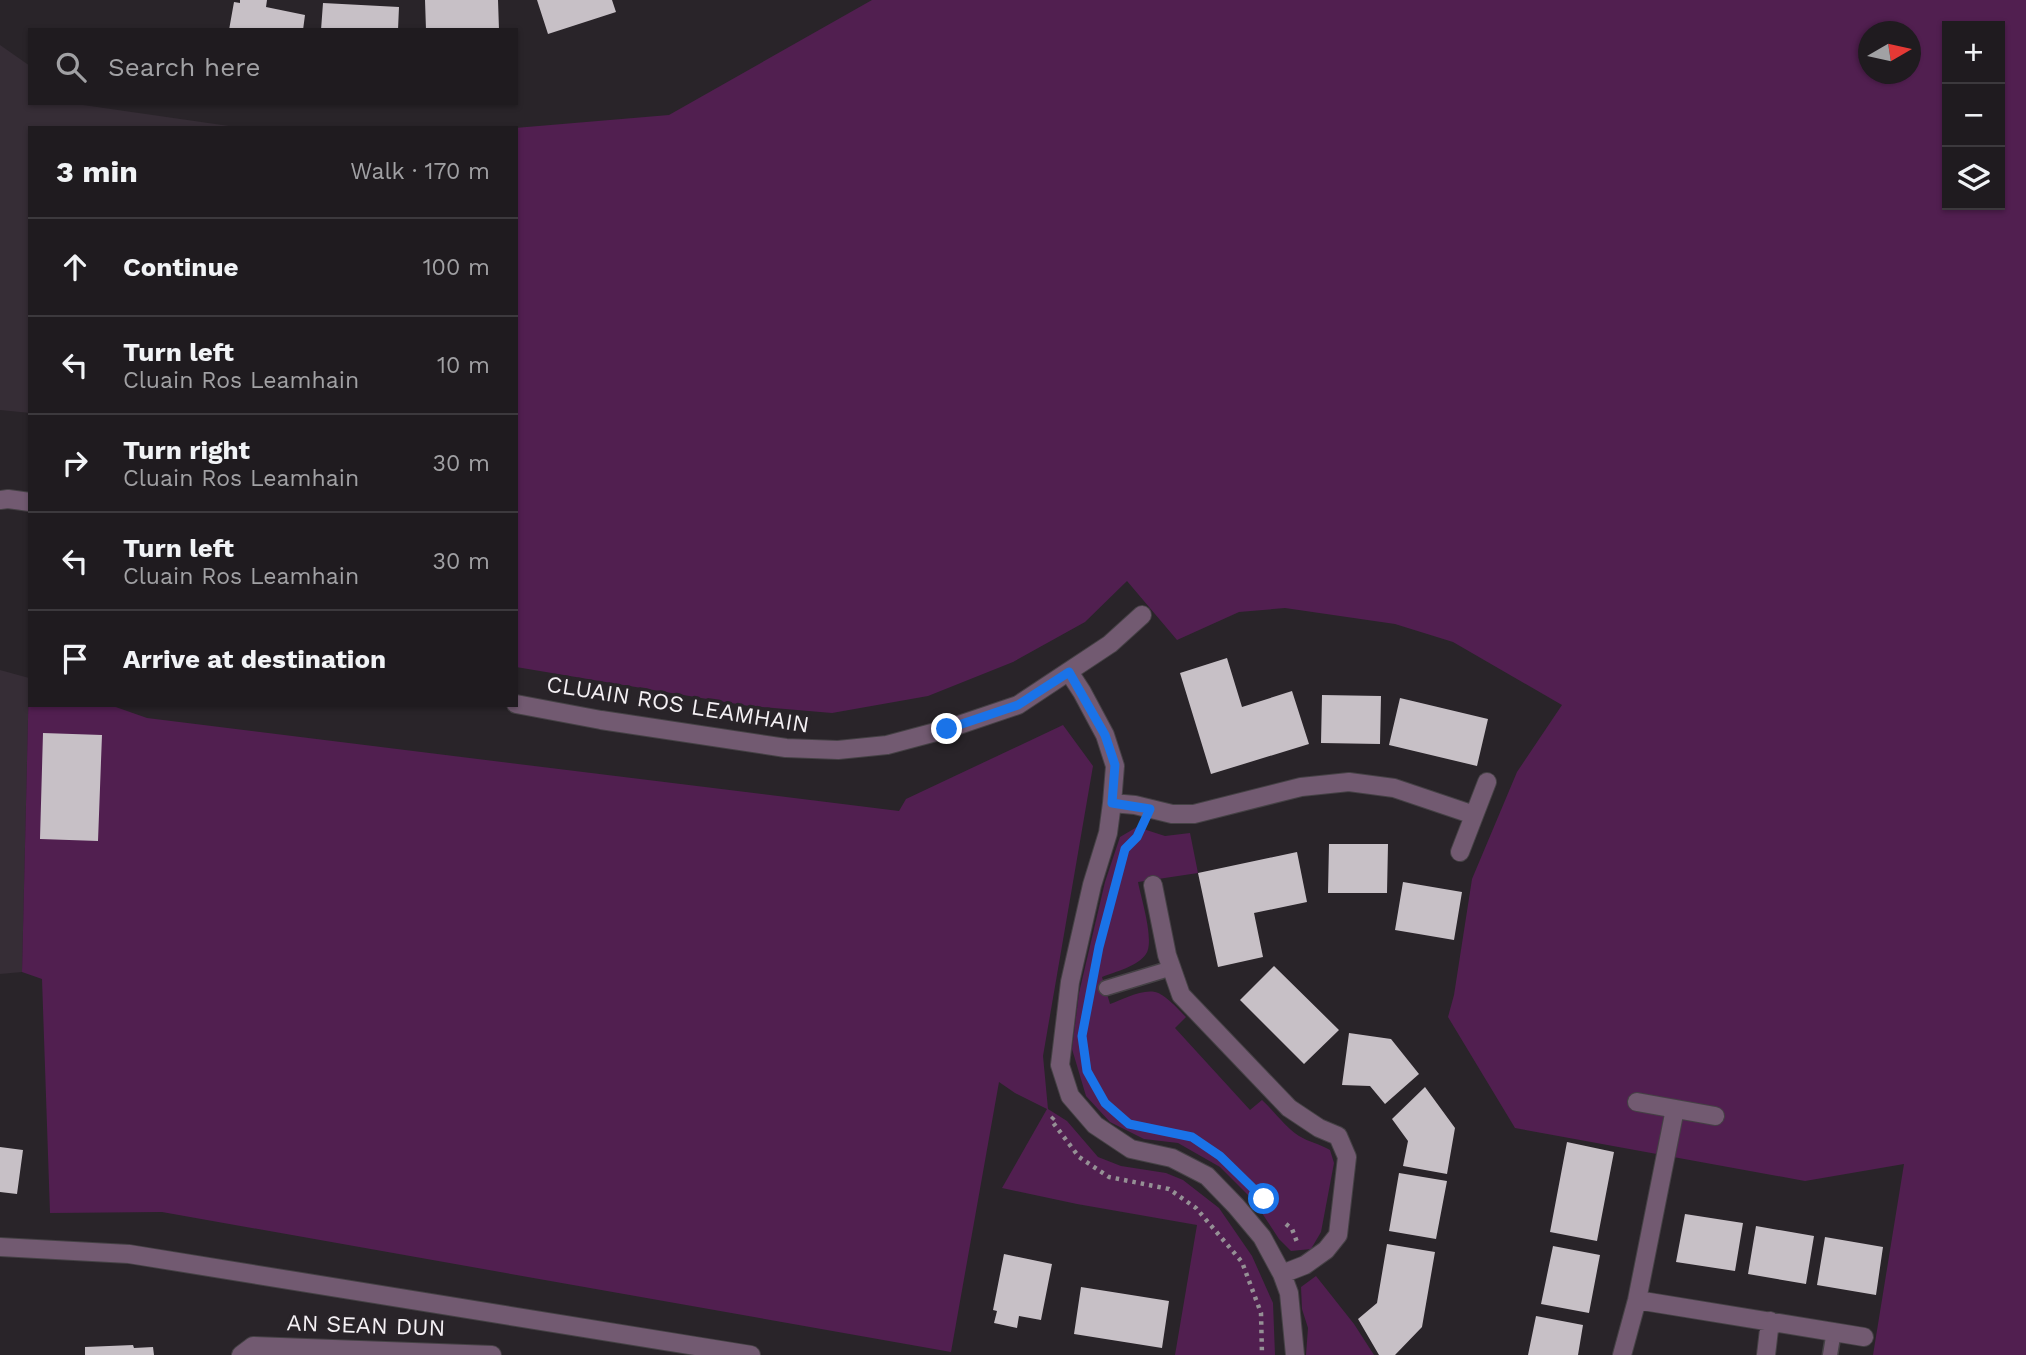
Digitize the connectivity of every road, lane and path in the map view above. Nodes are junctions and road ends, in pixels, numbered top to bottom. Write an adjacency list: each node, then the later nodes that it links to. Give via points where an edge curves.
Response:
1 (0, 500): 2 (street)
2 (28, 502)
3 (1142, 615): 4 (street, CLUAIN ROS LEAMHAIN)
4 (1069, 672): 5 (street, CLUAIN ROS LEAMHAIN, via 1018,705 947,729 887,745 838,750 786,748); 7 (street, via 1105,735 1115,765)
5 (518, 704)
6 (1487, 782): 8 (street)
7 (1112, 803): 8 (street, via 1194,814 1301,787 1349,782 1394,788); 13 (street, via 1070,982 1060,1065)
8 (1474, 815): 9 (street)
9 (1460, 852)
10 (1153, 885): 11 (street)
11 (1171, 968): 12 (lane); 19 (street, via 1181,995 1289,1108 1338,1136 1347,1157 1338,1235)
12 (1106, 988)
13 (1070, 1096): 20 (street, via 1096,1125 1131,1149 1172,1158 1207,1176 1262,1237); 28 (path, via 1051,1120 1079,1157 1109,1177 1169,1189 1196,1208 1242,1262 1261,1313)
14 (1637, 1102): 15 (street)
15 (1675, 1109): 16 (street); 21 (street)
16 (1714, 1116)
17 (1278, 1218): 19 (path, via 1292,1229)
18 (0, 1247): 27 (street, via 130,1254)
19 (1305, 1265): 20 (street)
20 (1282, 1274): 29 (street, via 1289,1293)
21 (1637, 1300): 22 (street); 30 (street)
22 (1770, 1321): 23 (street); 31 (street)
23 (1834, 1331): 24 (street); 32 (lane)
24 (1864, 1336)
25 (241, 1355): 26 (street, AN SEAN DUN, via 253,1346)
26 (492, 1355)
27 (751, 1355)
28 (1262, 1355)
29 (1295, 1355)
30 (1622, 1355)
31 (1766, 1355)
32 (1830, 1355)

